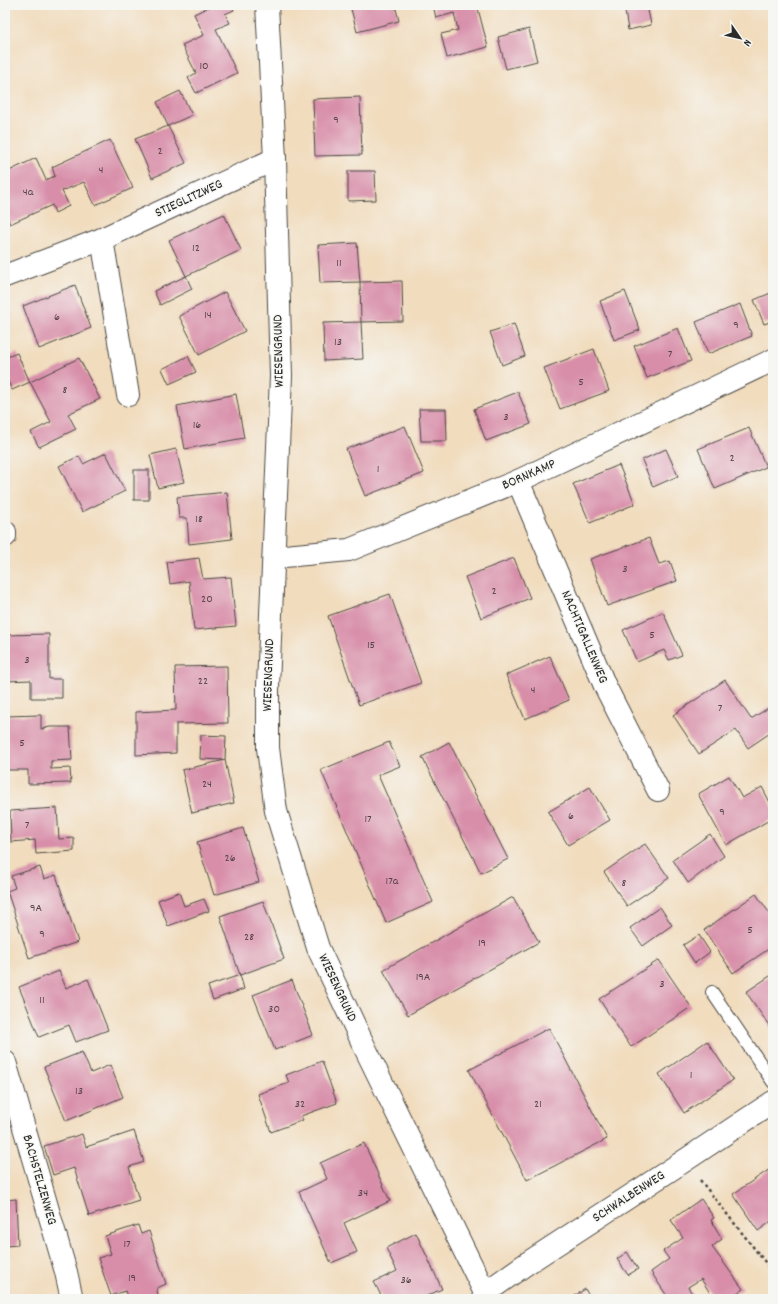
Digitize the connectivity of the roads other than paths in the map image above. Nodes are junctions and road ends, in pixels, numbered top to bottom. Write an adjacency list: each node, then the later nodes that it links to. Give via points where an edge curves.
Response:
1 (267, 5): 2 (street, WIESENGRUND)
2 (276, 160): 3 (street, STIEGLITZWEG); 10 (street, WIESENGRUND, via 281,376)
3 (102, 239): 4 (street, STIEGLITZWEG); 6 (street)
4 (5, 276)
5 (773, 360): 7 (street, BORNKAMP)
6 (128, 395)
7 (518, 481): 10 (street, BORNKAMP, via 349,550); 11 (street, NACHTIGALLENWEG, via 605,686)
8 (5, 532): 9 (street)
9 (5, 536)
10 (274, 557): 16 (street, WIESENGRUND, via 268,748 276,811 318,948)
11 (658, 790)
12 (712, 992): 14 (lane)
13 (5, 1062): 17 (street, BACHSTELZENWEG)
14 (773, 1082)
15 (773, 1102): 16 (street, SCHWALBENWEG, via 526,1264)
16 (486, 1296)
17 (72, 1299)

